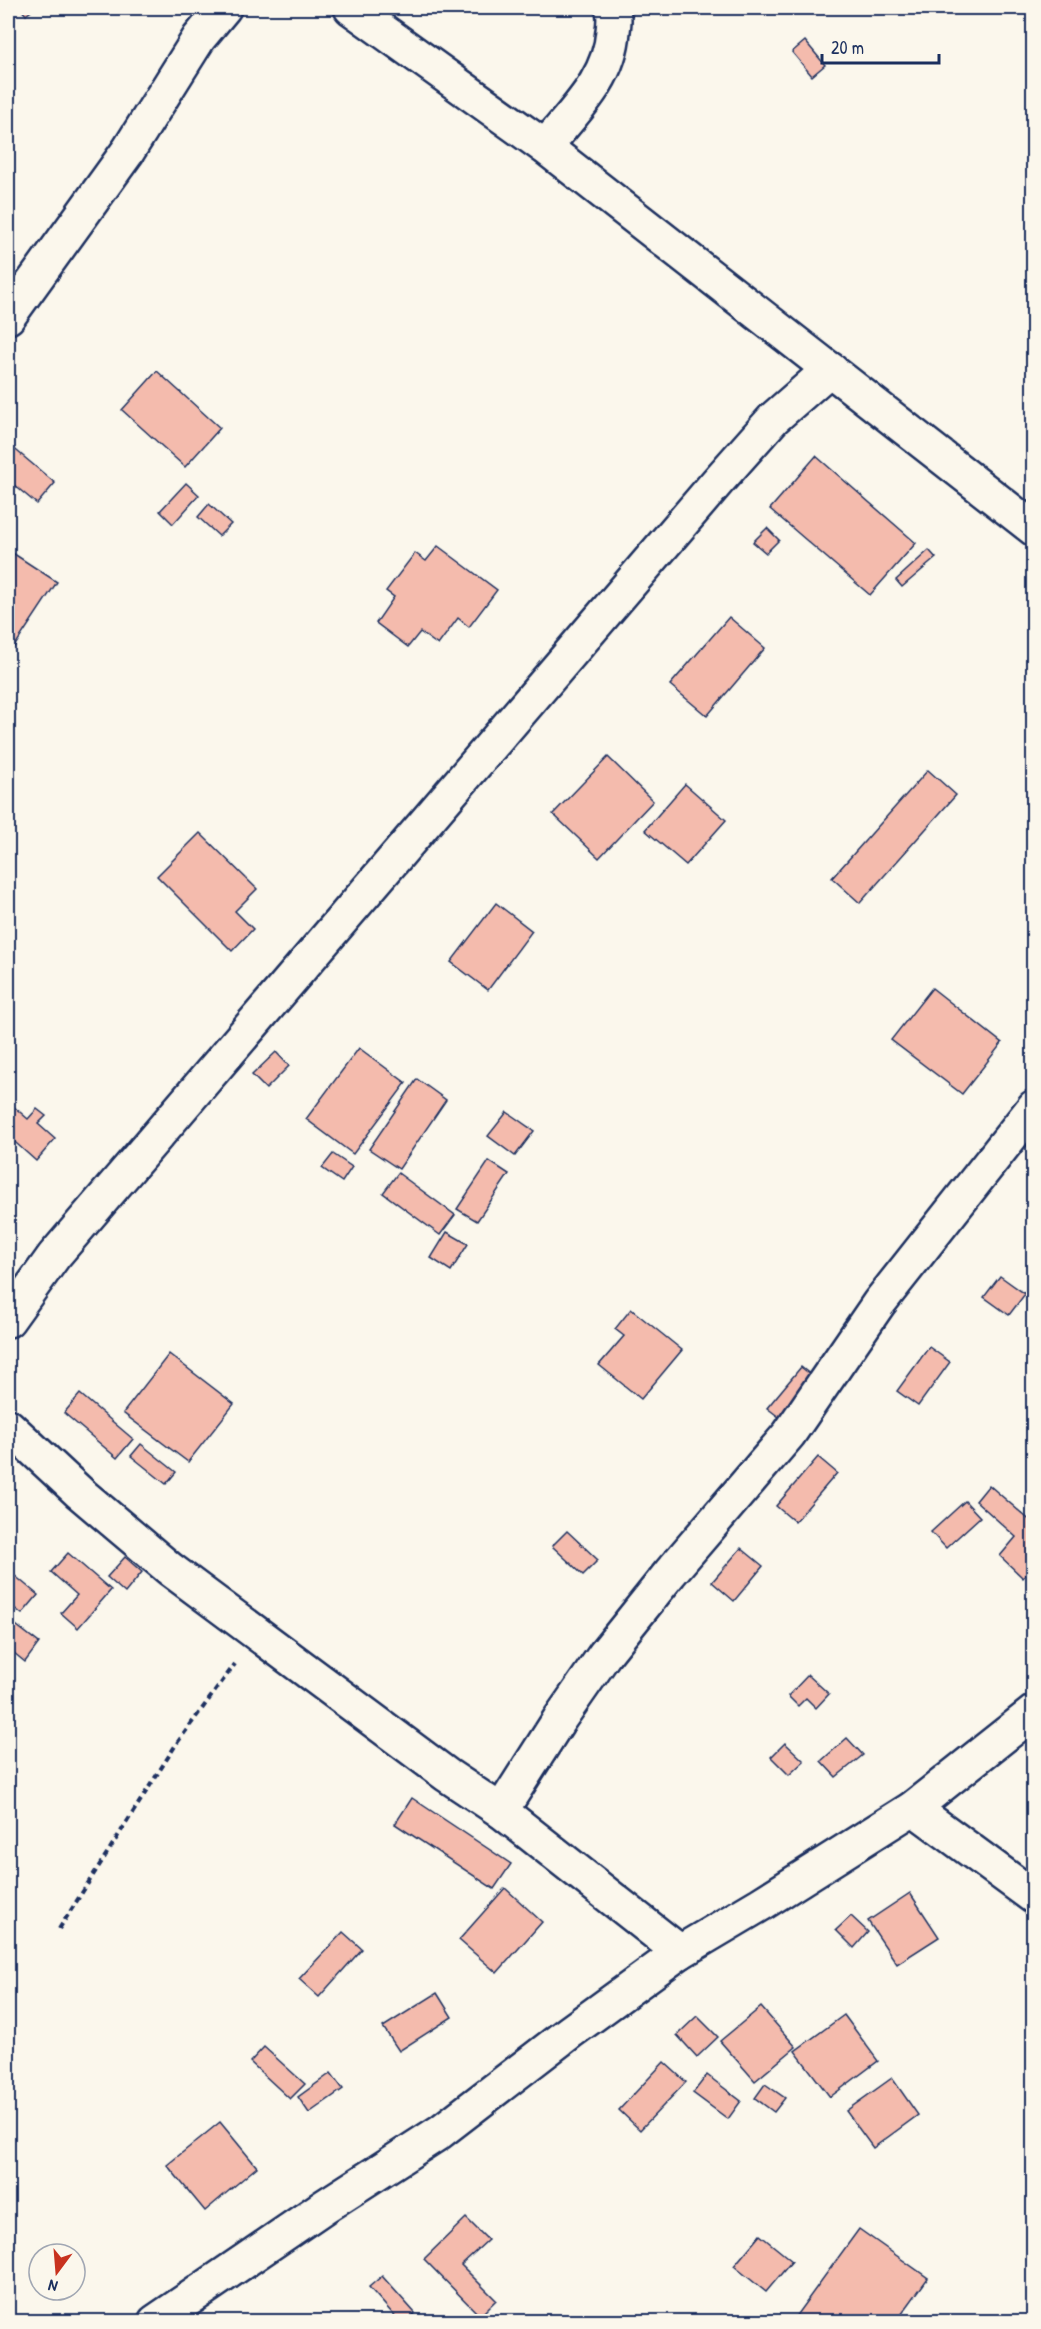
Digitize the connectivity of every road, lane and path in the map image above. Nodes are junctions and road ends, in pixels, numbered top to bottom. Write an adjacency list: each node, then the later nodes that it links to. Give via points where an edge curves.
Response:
1 (224, 8): 5 (street, via 199,38 128,151)
2 (351, 8): 4 (street)
3 (612, 8): 4 (street, via 612,45 604,71)
4 (545, 147): 6 (street)
5 (8, 317)
6 (830, 369): 7 (street); 9 (street, via 774,418 718,481 54,1256)
7 (1034, 529)
8 (1034, 1107): 14 (street, via 879,1303 789,1434 605,1654)
9 (8, 1320)
10 (8, 1426): 11 (street, via 170,1569)
11 (257, 1634): 14 (street); 16 (path, via 177,1743)
12 (1034, 1712): 13 (street)
13 (913, 1808): 15 (street); 17 (street)
14 (501, 1811): 17 (street)
15 (1034, 1897)
16 (59, 1929)
17 (680, 1952): 18 (street, via 440,2132)
18 (155, 2322)

